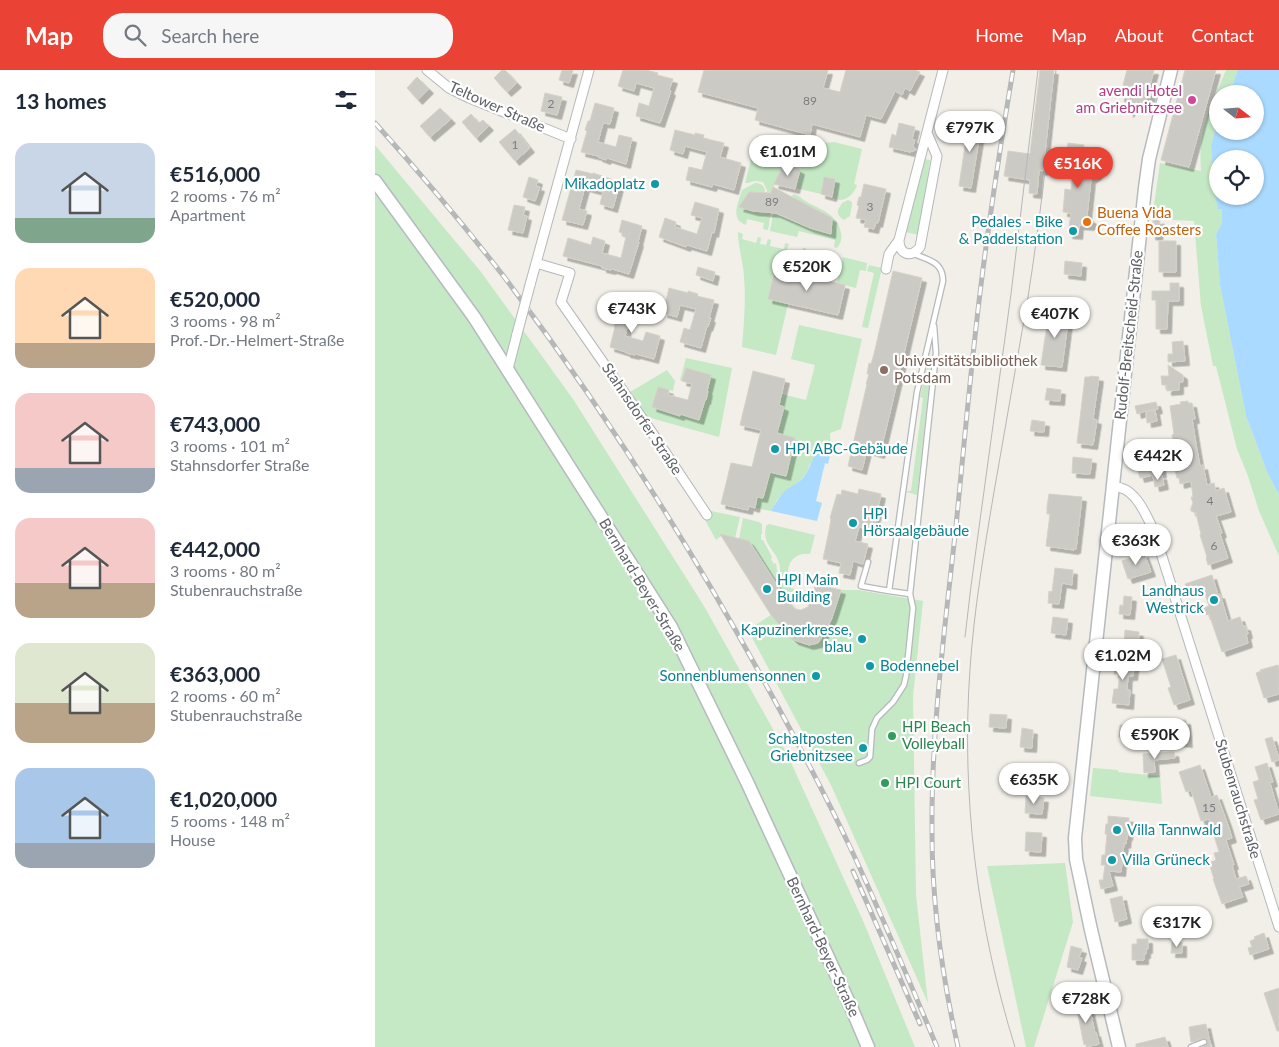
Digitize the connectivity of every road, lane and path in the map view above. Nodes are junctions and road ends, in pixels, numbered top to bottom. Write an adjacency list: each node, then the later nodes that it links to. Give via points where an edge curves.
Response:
1 (427, 70): 6 (street, Teltower Straße, via 459,93)
2 (589, 70): 6 (street)
3 (943, 70): 5 (street)
4 (1171, 70): 14 (street, Rudolf-Breitscheid-Straße, via 1145,188)
5 (927, 133): 8 (street); 9 (street, via 937,156 921,244)
6 (571, 139): 10 (street)
7 (375, 181): 13 (street, Bernhard-Beyer-Straße, via 474,317)
8 (899, 240): 9 (street, via 901,249); 11 (street, via 889,254)
9 (913, 253): 12 (lane, via 935,263 942,271 943,281)
10 (537, 263): 13 (street, bridge); 15 (street, Stahnsdorfer Straße, via 570,273 561,302)
11 (886, 269)
12 (934, 321): 17 (lane, via 917,392); 18 (lane, via 936,353)
13 (507, 369): 22 (street, Bernhard-Beyer-Straße, via 671,627 747,782)
14 (1113, 487): 20 (street, Stubenrauchstraße, via 1122,488 1134,497 1154,531); 23 (street, Rudolf-Breitscheid-Straße, via 1075,838 1076,859)
15 (707, 515)
16 (868, 562): 17 (lane, via 861,586)
17 (889, 591): 18 (lane)
18 (910, 594): 19 (lane, via 913,608 904,685 877,718 872,729 870,757)
19 (859, 763)
20 (1279, 927)
21 (1204, 1042): 24 (lane)
22 (868, 1047)
23 (1119, 1047)
24 (1191, 1047)

